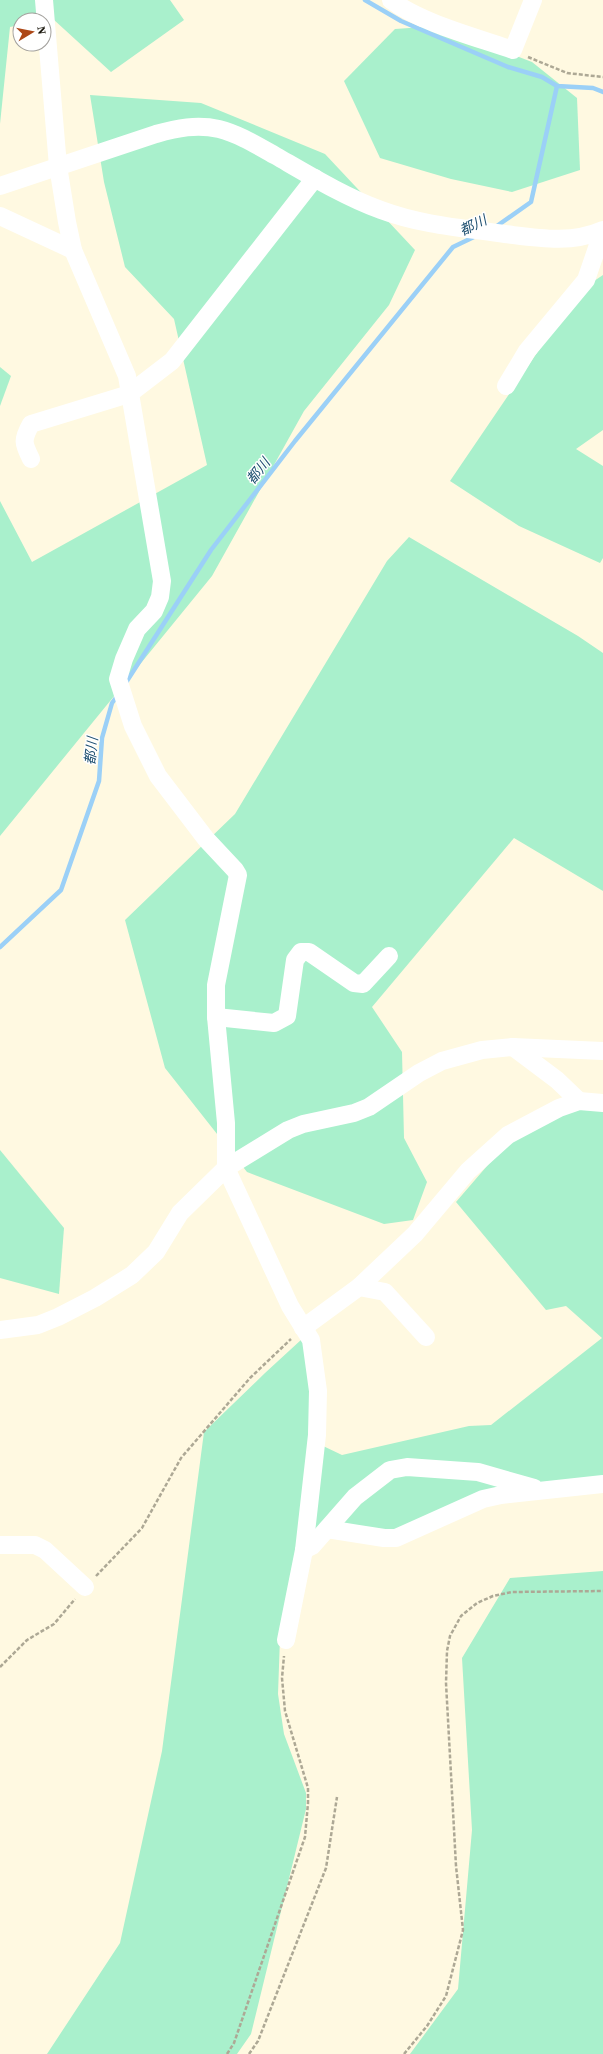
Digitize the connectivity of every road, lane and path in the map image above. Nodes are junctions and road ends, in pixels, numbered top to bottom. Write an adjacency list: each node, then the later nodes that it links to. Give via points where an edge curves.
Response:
1 (44, 0): 6 (street)
2 (391, 0): 4 (street, via 435,22)
3 (533, 0): 4 (street)
4 (513, 50): 5 (path, via 567,73)
5 (603, 77)
6 (58, 166): 7 (street, via 156,134 197,126 219,129 240,136); 8 (street); 11 (street)
7 (315, 178): 10 (street, via 379,209 426,223 542,239 573,238); 13 (street, via 172,361)
8 (0, 186)
9 (0, 216): 11 (street)
10 (599, 232): 12 (street, via 598,245 586,280 527,352)
11 (74, 250): 13 (street, via 126,376)
12 (506, 386)
13 (129, 394): 14 (street, via 31,424 25,435 24,444); 16 (street, via 162,581 160,597 154,611 137,629 118,679 133,726 158,776 206,839 238,875 216,985)
14 (31, 458)
15 (389, 956): 16 (street, via 363,984 354,983 309,952 301,952 295,960 287,1016 274,1023)
16 (216, 1017): 21 (street, via 226,1123)
17 (513, 1047): 18 (street); 19 (street, via 557,1080); 21 (street, via 482,1050 442,1061 419,1073 369,1107 288,1130)
18 (603, 1051)
19 (579, 1101): 20 (street); 22 (street, via 532,1121 508,1135 468,1171 415,1234)
20 (603, 1103)
21 (226, 1168): 23 (street, via 290,1306); 24 (street, via 180,1213 156,1252 132,1275 58,1317 38,1325)
22 (359, 1287): 23 (street); 25 (street, via 385,1292)
23 (303, 1328): 30 (street, via 311,1340 318,1392); 31 (path, via 250,1378 181,1458 142,1528)
24 (0, 1330)
25 (426, 1337)
26 (603, 1484): 27 (street)
27 (544, 1491): 28 (street, via 483,1499 396,1538); 28 (street, via 478,1472 407,1467 390,1470 355,1497)
28 (327, 1529): 30 (street, via 312,1546)
29 (0, 1545): 31 (street, via 35,1545 45,1550)
30 (304, 1550): 33 (street)
31 (84, 1587): 34 (path, via 54,1624 27,1640)
32 (603, 1590): 38 (path, via 512,1592 493,1596 478,1603 461,1616 450,1636 446,1651 446,1683 456,1866 463,1930 446,1996 427,2026)
33 (286, 1640): 36 (path, via 282,1678 285,1711 308,1788 305,1837 234,2043)
34 (0, 1667)
35 (337, 1797): 37 (path, via 326,1868 258,2041)
36 (227, 2054)
37 (249, 2054)
38 (404, 2054)

